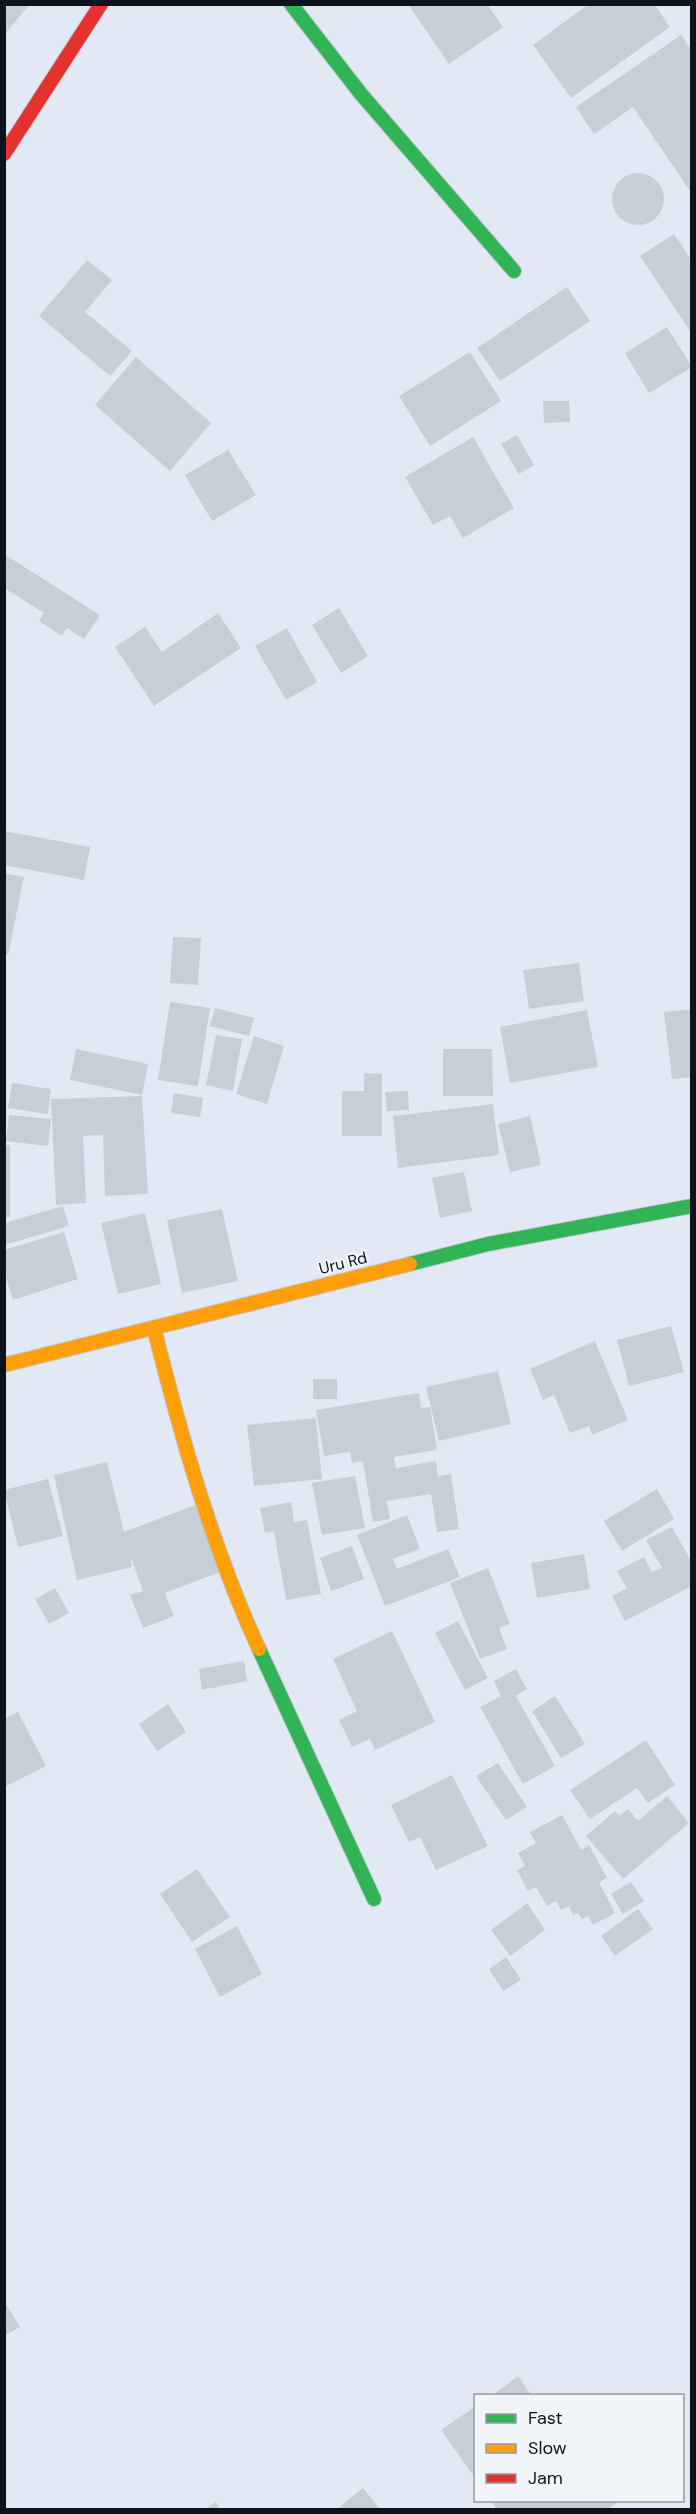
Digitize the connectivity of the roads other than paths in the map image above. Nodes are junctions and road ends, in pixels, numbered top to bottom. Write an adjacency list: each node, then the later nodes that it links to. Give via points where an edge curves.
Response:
1 (101, 4): 3 (street)
2 (291, 4): 4 (street, via 361,94)
3 (4, 154)
4 (514, 271)
5 (692, 1206): 6 (street, Uru Rd, via 488,1244)
6 (154, 1328): 7 (street, Uru Rd); 8 (street, via 180,1431 244,1616)
7 (4, 1365)
8 (374, 1899)

